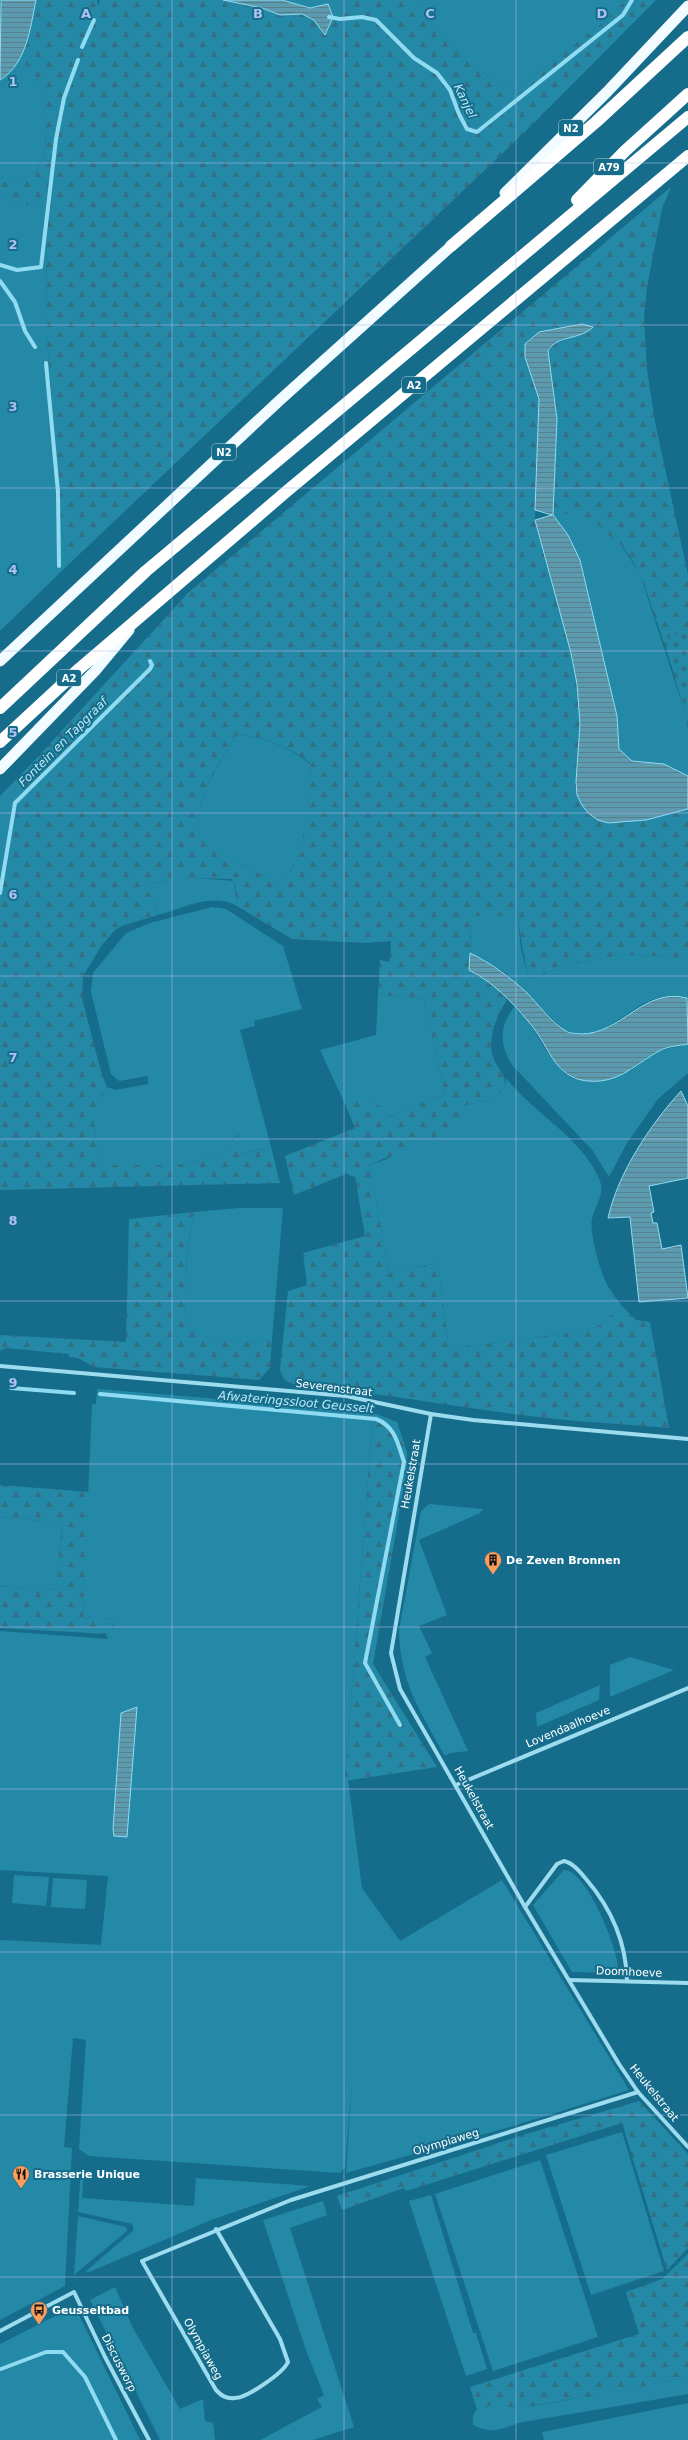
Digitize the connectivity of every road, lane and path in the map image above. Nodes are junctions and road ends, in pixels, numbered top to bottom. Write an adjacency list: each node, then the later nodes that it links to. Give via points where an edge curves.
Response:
1 (688, 6): 7 (highway, N2, via 607,92)
2 (688, 37): 7 (highway, via 596,122)
3 (688, 94): 6 (highway, A79, via 625,151)
4 (688, 116): 6 (highway, A2)
5 (688, 156): 8 (highway, A2)
6 (535, 244): 10 (highway, A2, via 146,571)
7 (451, 246): 9 (highway, N2, via 274,405)
8 (141, 616): 11 (highway, A2); 12 (highway, via 96,671)
9 (0, 661)
10 (0, 708)
11 (0, 742)
12 (0, 769)
13 (0, 1366): 14 (street, Severenstraat, via 346,1396)
14 (431, 1414): 15 (street, Severenstraat); 17 (street, Heukelstraat, via 391,1653 400,1689)
15 (688, 1439)
16 (688, 1688): 17 (street, Lovendaalhoeve)
17 (456, 1785): 18 (street, Heukelstraat)
18 (525, 1907): 19 (street, Heukelstraat); 20 (street, via 557,1864 564,1861 572,1865 595,1889 612,1918 626,1959)
19 (569, 1980): 20 (street, Doomhoeve); 22 (street, Heukelstraat, via 618,2064)
20 (627, 1980): 21 (street, Doomhoeve)
21 (688, 1983)
22 (638, 2092): 23 (street, Heukelstraat); 24 (street, Olympiaweg, via 291,2200)
23 (688, 2147)
24 (216, 2229): 24 (street, Olympiaweg, via 142,2260 216,2390 225,2398 237,2399 277,2376 288,2362 280,2339)
25 (0, 2331): 26 (street, Discusworp, via 74,2292)
26 (149, 2440)

